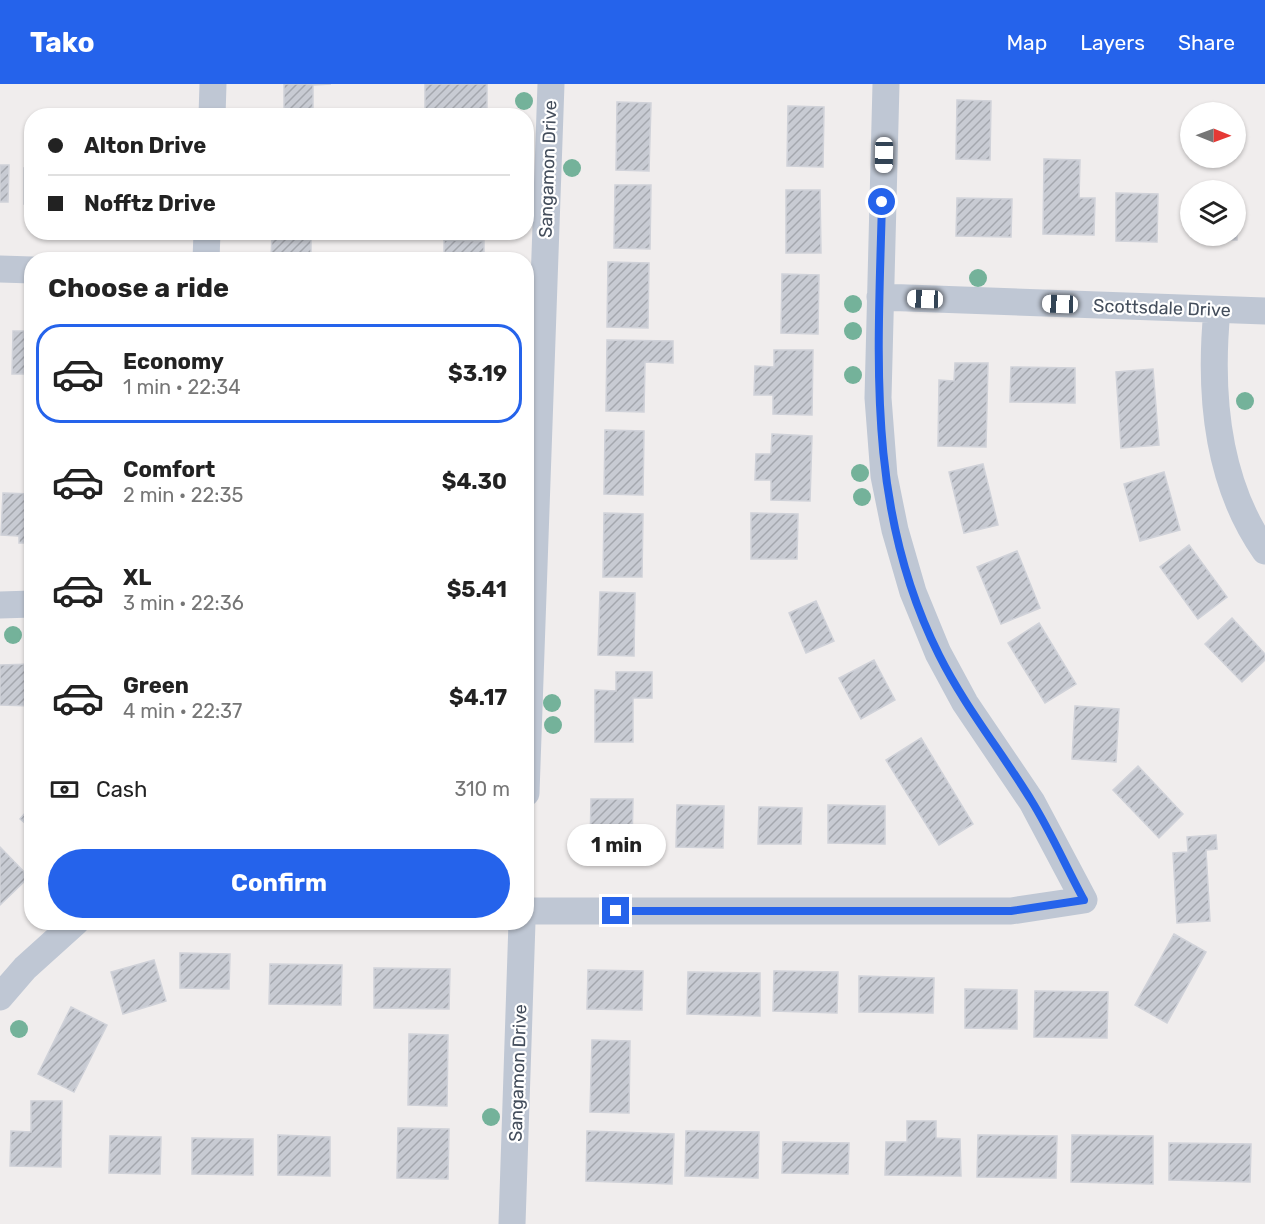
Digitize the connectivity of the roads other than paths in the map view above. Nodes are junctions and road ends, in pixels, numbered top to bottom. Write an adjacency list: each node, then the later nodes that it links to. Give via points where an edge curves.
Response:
1 (213, 84): 4 (street)
2 (551, 84): 11 (street, Sangamon Drive)
3 (886, 84): 7 (street)
4 (212, 108)
5 (0, 268): 6 (street)
6 (24, 270)
7 (880, 297): 8 (street, Scottsdale Drive); 14 (street, via 878,398 884,476 894,530 913,592 964,703 1032,802 1084,900 1011,911)
8 (1217, 310): 9 (street, Scottsdale Drive); 10 (street, via 1214,374 1221,450 1243,513)
9 (1265, 311)
10 (1265, 551)
11 (534, 566)
12 (24, 604): 13 (street)
13 (0, 605)
14 (534, 910)
15 (67, 930): 17 (street)
16 (522, 930): 18 (street, Sangamon Drive)
17 (0, 997)
18 (512, 1224)

